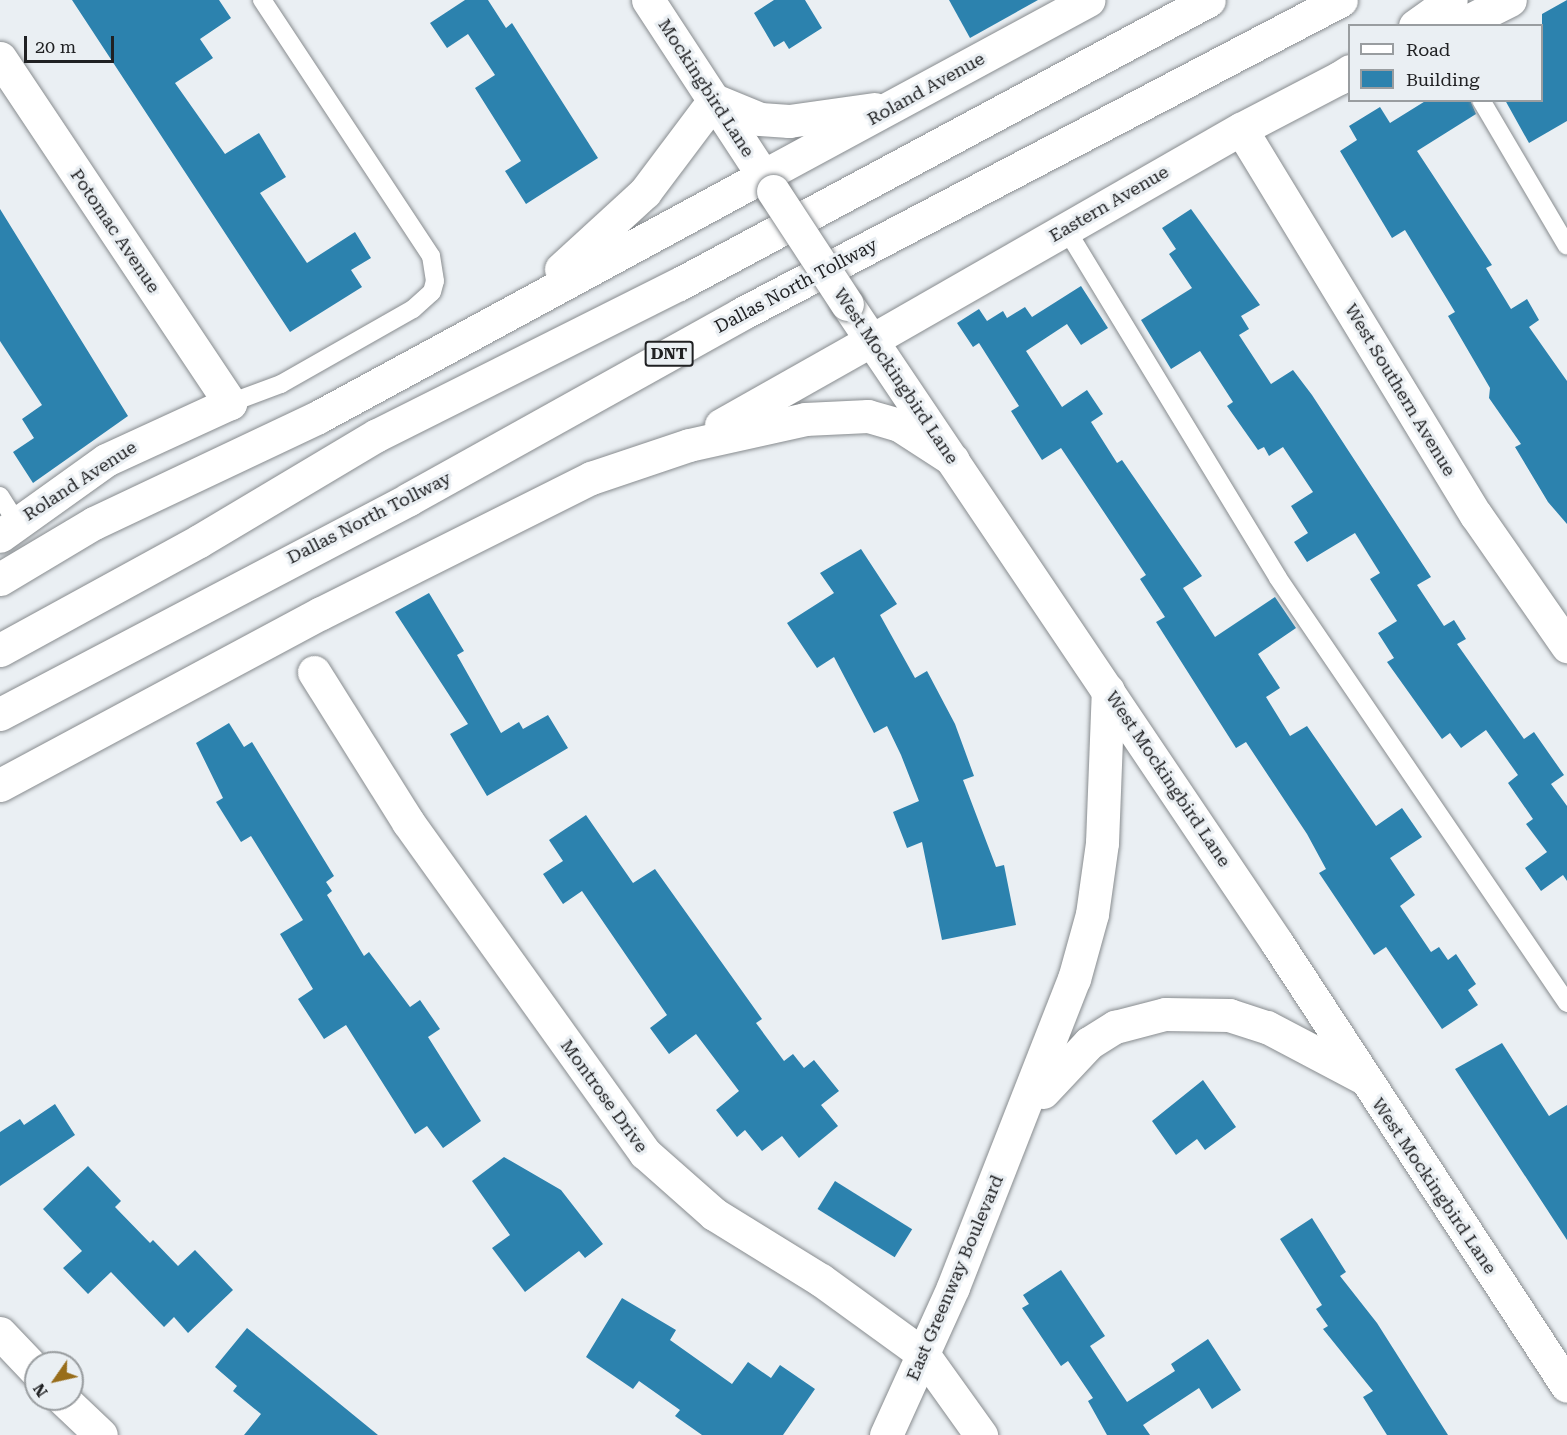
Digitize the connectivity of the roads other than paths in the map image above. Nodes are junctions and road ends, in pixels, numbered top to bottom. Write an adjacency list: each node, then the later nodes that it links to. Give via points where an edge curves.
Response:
1 (262, 0): 21 (lane, via 431,256 435,281 432,292 413,309 280,384)
2 (648, 0): 12 (main road, Mockingbird Lane)
3 (1088, 0): 14 (main road, Roland Avenue)
4 (1209, 0): 27 (main road, via 679,284 376,435 200,541)
5 (1341, 0): 30 (main road, Dallas North Tollway / DNT, via 741,314 409,499)
6 (1451, 0): 8 (main road)
7 (1510, 0): 9 (main road)
8 (1418, 24)
9 (1462, 24)
10 (0, 58): 21 (main road, Potomac Avenue)
11 (1346, 74): 15 (main road, Eastern Avenue)
12 (714, 100): 14 (main road, via 760,119 789,122); 16 (main road, Mockingbird Lane); 19 (main road, via 689,140 645,192)
13 (1482, 102): 18 (lane)
14 (899, 105): 16 (main road, Roland Avenue)
15 (1241, 129): 17 (main road, Eastern Avenue); 26 (main road, West Southern Avenue, via 1476,515)
16 (768, 184): 19 (main road, Roland Avenue); 20 (main road, West Mockingbird Lane, bridge)
17 (1065, 229): 20 (main road, Eastern Avenue); 32 (lane, via 1278,578)
18 (1567, 246)
19 (520, 304): 25 (main road, via 318,417 94,523)
20 (872, 340): 22 (main road, Eastern Avenue); 23 (main road, West Mockingbird Lane)
21 (230, 403): 24 (main road, Roland Avenue, via 106,460)
22 (689, 445): 23 (main road, via 793,421 868,416 899,425); 31 (main road, via 591,478 321,613)
23 (953, 460): 29 (main road, West Mockingbird Lane)
24 (6, 518)
25 (0, 579)
26 (1567, 646)
27 (0, 650)
28 (314, 672): 36 (main road, Montrose Drive, via 408,822 645,1153 714,1214 821,1280)
29 (1108, 690): 33 (main road, West Mockingbird Lane); 34 (main road, East Greenway Boulevard, via 1102,843 1092,914 1055,1036)
30 (0, 714)
31 (0, 785)
32 (1567, 1003)
33 (1362, 1077): 34 (main road, East Greenway Boulevard, via 1267,1027 1229,1016 1165,1014 1115,1027 1089,1043); 38 (main road, West Mockingbird Lane)
34 (1022, 1119): 36 (main road, East Greenway Boulevard)
35 (0, 1333): 37 (main road)
36 (923, 1354): 41 (main road, East Greenway Boulevard); 42 (main road, Montrose Drive)
37 (24, 1358)
38 (1567, 1386)
39 (76, 1411): 40 (main road)
40 (101, 1435)
41 (886, 1435)
42 (981, 1435)

